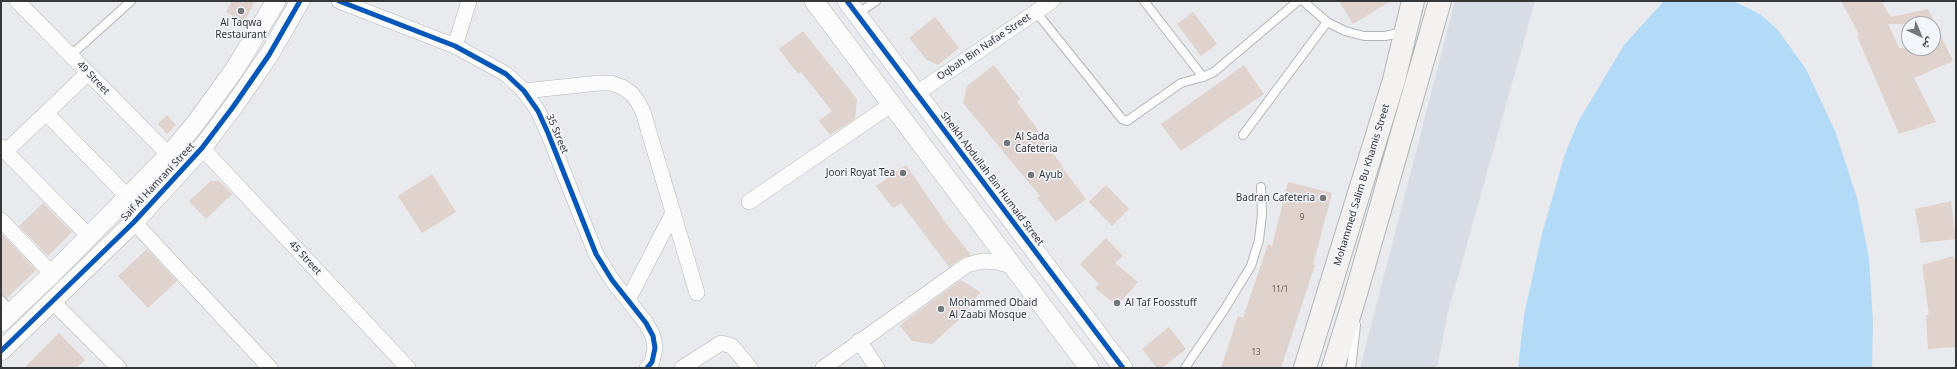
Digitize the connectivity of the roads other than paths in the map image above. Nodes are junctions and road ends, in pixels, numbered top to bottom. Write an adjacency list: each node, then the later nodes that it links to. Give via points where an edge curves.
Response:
1 (18, 1): 20 (street, 49 Street)
2 (132, 1): 20 (lane)
3 (276, 1): 29 (street, Saif Al Hamrani Street, via 235,69)
4 (300, 1): 28 (street, Saif Al Hamrani Street, via 269,55)
5 (339, 1): 19 (street, 35 Street)
6 (469, 1): 19 (street)
7 (814, 1): 25 (street)
8 (876, 1): 15 (lane)
9 (1052, 1): 16 (street, Oqbah Bin Nafae Street)
10 (1144, 1): 22 (lane)
11 (1298, 1): 22 (lane, via 1220,68)
12 (1303, 1): 17 (lane)
13 (1413, 1): 18 (main road, Mohammed Salim Bu Khamis Street)
14 (1440, 1): 41 (main road)
15 (852, 8): 24 (street, Sheikh Abdullah Bin Humaid Street)
16 (1036, 12): 22 (lane, via 1125,121 1133,119 1181,83); 24 (street, Oqbah Bin Nafae Street)
17 (1327, 22): 18 (lane, via 1364,36); 27 (lane)
18 (1406, 32): 58 (main road, Mohammed Salim Bu Khamis Street, via 1394,80)
19 (455, 46): 23 (street, 35 Street, via 506,74)
20 (71, 55): 21 (street, 49 Street)
21 (88, 73): 26 (street); 29 (street, 49 Street)
22 (1203, 78)
23 (524, 91): 34 (street, via 611,83 631,93 643,112); 42 (street, 35 Street, via 538,111 596,254)
24 (917, 94): 56 (street, Sheikh Abdullah Bin Humaid Street)
25 (892, 104): 33 (street); 38 (street)
26 (46, 113): 30 (street); 32 (street)
27 (1243, 135)
28 (202, 148): 36 (street, Saif Al Hamrani Street); 49 (street, 45 Street)
29 (169, 155): 32 (street, Saif Al Hamrani Street)
30 (4, 156): 37 (street)
31 (1261, 187): 57 (lane, via 1262,214 1259,240 1251,266)
32 (128, 197): 37 (street, Saif Al Hamrani Street)
33 (749, 202)
34 (673, 213): 40 (street); 42 (street)
35 (1, 220): 39 (street)
36 (134, 222): 43 (street, Saif Al Hamrani Street); 48 (street)
37 (89, 236): 39 (street, Saif Al Hamrani Street)
38 (1015, 267): 45 (street, via 998,262 967,265); 55 (street)
39 (52, 274): 44 (street, Saif Al Hamrani Street)
40 (697, 293)
41 (1355, 297): 59 (main road); 60 (lane, via 1356,321)
42 (628, 300): 50 (street, 35 Street, via 653,336 655,348 652,362)
43 (52, 301): 46 (street, Saif Al Hamrani Street); 47 (street)
44 (5, 311)
45 (859, 341): 53 (street); 54 (street)
46 (1, 351)
47 (119, 368)
48 (270, 368)
49 (408, 368)
50 (647, 368)
51 (682, 368): 52 (street, via 721,343 732,346)
52 (750, 368)
53 (823, 368)
54 (877, 368)
55 (1089, 368)
56 (1123, 368)
57 (1186, 368)
58 (1305, 368)
59 (1333, 368)
60 (1351, 368)

